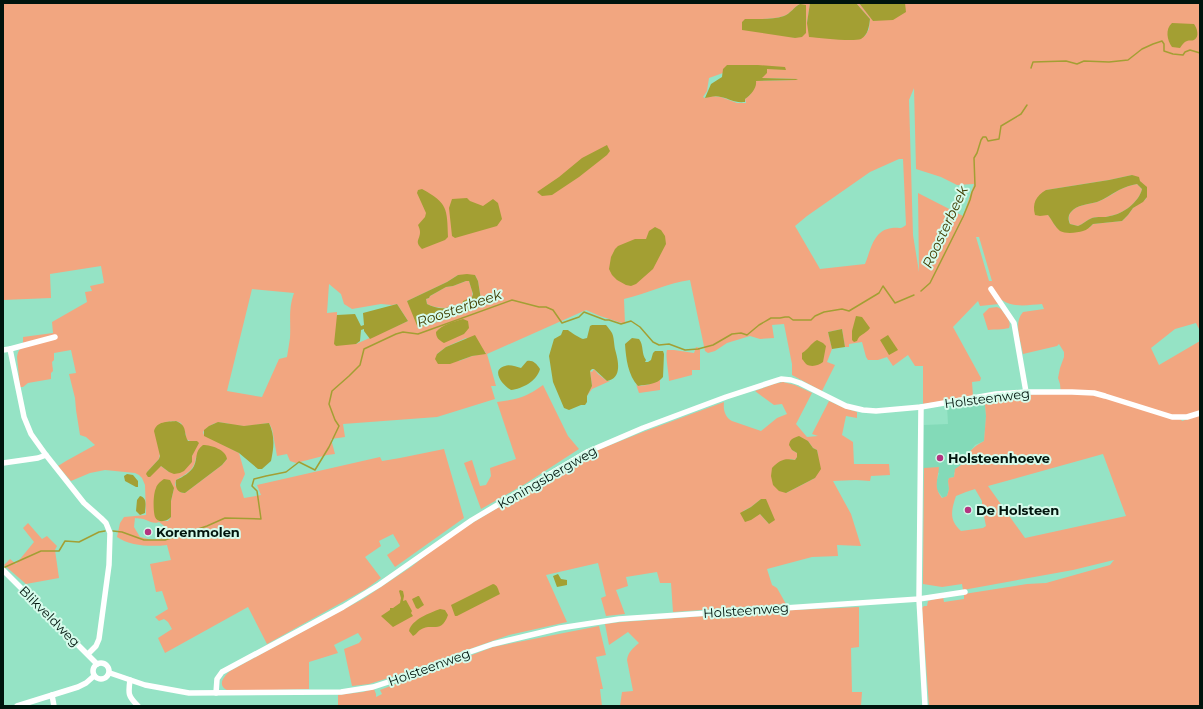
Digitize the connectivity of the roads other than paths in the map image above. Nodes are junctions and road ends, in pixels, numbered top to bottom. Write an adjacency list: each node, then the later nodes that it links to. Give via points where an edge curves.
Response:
1 (991, 289): 5 (street, via 1014,323)
2 (55, 337): 3 (street)
3 (10, 349): 4 (street); 8 (street, via 27,426)
4 (3, 350)
5 (1026, 392): 6 (street, Holsteenweg, via 996,394); 7 (street, Holsteenweg, via 1094,393 1172,417 1187,417)
6 (921, 407): 12 (street); 18 (street, Koningsbergweg, via 863,410 846,406 791,380 781,379 643,428 587,452 472,520 343,607 222,672 217,680)
7 (1200, 413)
8 (46, 455): 9 (street); 13 (street, via 84,503 102,518 110,532 109,565 99,639)
9 (3, 463)
10 (3, 570): 13 (street, Blikveldweg)
11 (965, 592): 12 (street, Holsteenweg)
12 (919, 599): 18 (street, Holsteenweg, via 619,619 560,628 493,644 373,687 341,692); 23 (street)
13 (88, 654): 14 (street, Blikveldweg)
14 (97, 664): 15 (street, via 107,664); 16 (street, via 93,671)
15 (110, 673): 16 (street, via 104,679); 17 (street, Holsteenweg)
16 (94, 676): 19 (street, via 78,687)
17 (130, 680): 18 (street, Holsteenweg, via 189,693); 22 (street, via 129,694)
18 (216, 693)
19 (52, 695): 20 (street); 21 (street)
20 (17, 706)
21 (54, 706)
22 (138, 706)
23 (925, 706)

